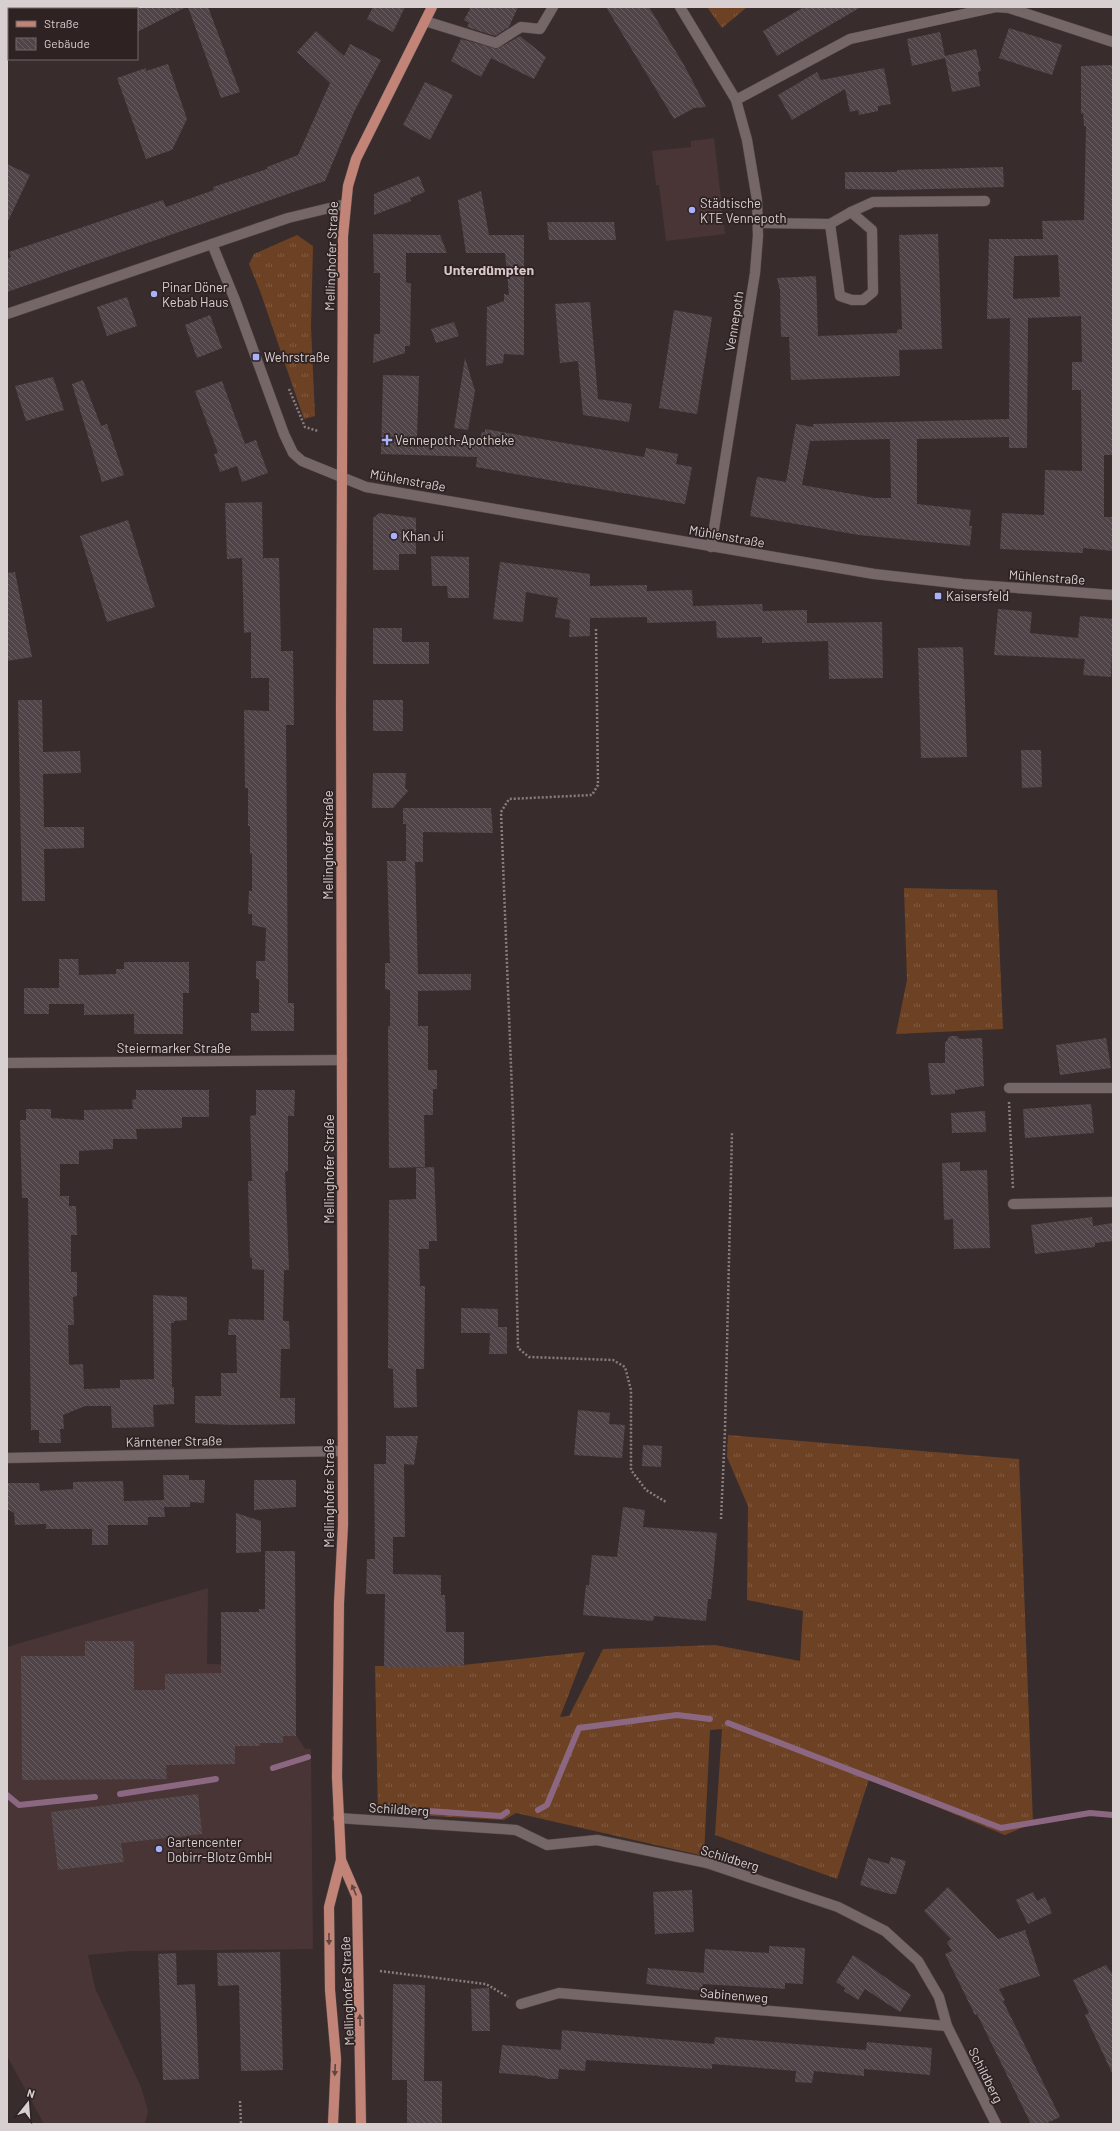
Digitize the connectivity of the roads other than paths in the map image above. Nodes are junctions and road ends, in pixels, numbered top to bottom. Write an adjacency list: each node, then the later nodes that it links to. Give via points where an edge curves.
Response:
1 (432, 7): 4 (main road, Mellinghofer Straße)
2 (554, 7): 4 (street, via 540,29 521,27 496,43)
3 (680, 7): 6 (street, Vennepoth)
4 (425, 21): 8 (main road, Mellinghofer Straße, via 358,153 348,186)
5 (1113, 42): 6 (street, via 1009,8 996,7 850,38)
6 (736, 100): 10 (street, Vennepoth, via 752,164)
7 (985, 201): 9 (street, via 873,202)
8 (346, 204): 12 (street, via 288,218); 14 (main road, Mellinghofer Straße, via 343,236)
9 (851, 212): 11 (street); 11 (street, via 872,230 873,292 863,300 840,296)
10 (758, 223): 11 (street); 15 (street, Vennepoth, via 753,288)
11 (830, 224)
12 (212, 244): 13 (street); 14 (street, via 293,453 302,462)
13 (7, 314)
14 (341, 477): 15 (street, Mühlenstraße, via 366,487); 17 (main road, Mellinghofer Straße)
15 (711, 547): 16 (street, Mühlenstraße, via 889,576)
16 (1113, 595)
17 (342, 1060): 18 (street, Steiermarker Straße); 23 (main road, Mellinghofer Straße)
18 (7, 1063)
19 (1009, 1088): 20 (street)
20 (1113, 1088)
21 (1113, 1202): 22 (street)
22 (1013, 1204)
23 (342, 1451): 24 (street, Kärntener Straße); 25 (main road, Mellinghofer Straße)
24 (7, 1458)
25 (338, 1818): 26 (main road, Mellinghofer Straße); 28 (street, Schildberg, via 516,1830 547,1845 597,1840 708,1864 838,1907 885,1931 918,1961 939,1997)
26 (341, 1860): 29 (main road, Mellinghofer Straße, one-way to 29, via 329,1907 330,1990 336,2059); 30 (main road, Mellinghofer Straße, one-way to 26, via 357,1897)
27 (521, 2004): 28 (street, Sabinenweg, via 559,1993)
28 (947, 2026): 31 (street, Schildberg)
29 (333, 2124)
30 (361, 2124)
31 (996, 2124)

